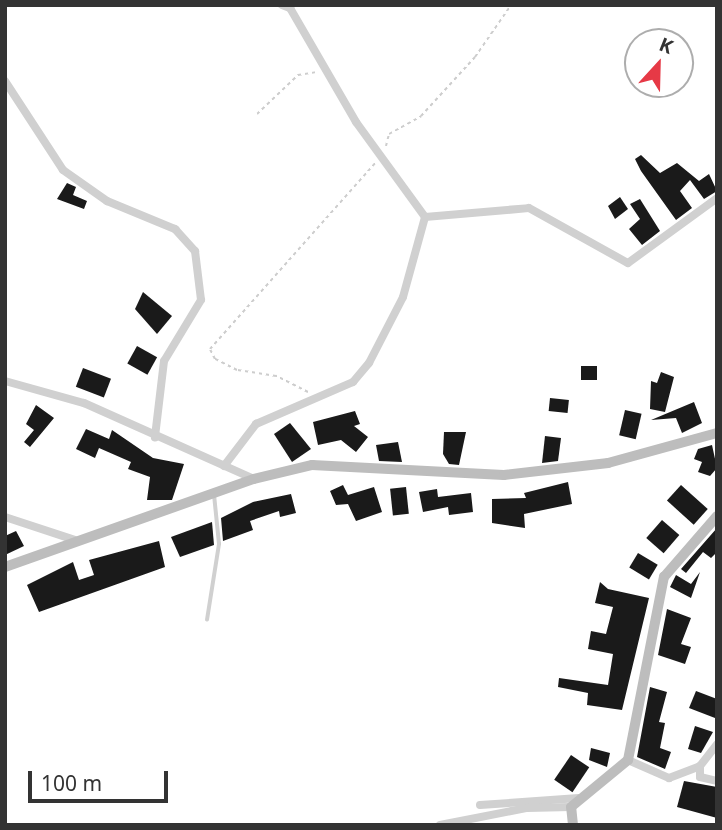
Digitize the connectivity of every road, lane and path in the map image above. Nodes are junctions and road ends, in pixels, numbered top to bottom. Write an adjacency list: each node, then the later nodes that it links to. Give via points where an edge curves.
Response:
1 (282, 5): 3 (street, via 290,8)
2 (511, 5): 6 (path, via 421,116 389,134)
3 (326, 70): 5 (path, via 298,75); 6 (street, via 356,122)
4 (5, 81): 12 (street, via 63,170 107,201 175,229 195,251 201,300 164,361)
5 (257, 114)
6 (384, 154): 8 (street); 10 (path, via 210,349 215,359 237,369 275,376)
7 (717, 198): 8 (street, via 628,263 529,208)
8 (425, 217): 10 (street, via 382,342 353,382)
9 (5, 381): 12 (street, via 84,403)
10 (316, 400): 13 (street, via 256,424)
11 (717, 433): 14 (street, via 608,463 545,471 428,473 312,465)
12 (155, 437): 13 (street)
13 (224, 466): 14 (street)
14 (254, 479): 15 (street)
15 (214, 492): 18 (street); 20 (lane, via 219,544)
16 (717, 516): 22 (street, via 664,578)
17 (5, 517): 18 (street)
18 (75, 540): 19 (street)
19 (5, 566)
20 (206, 620)
21 (717, 744): 23 (street)
22 (628, 760): 23 (street, via 668,778); 25 (street)
23 (700, 766): 24 (street, via 700,777)
24 (717, 780)
25 (575, 803): 26 (street); 27 (street); 28 (street)
26 (480, 805)
27 (440, 825)
28 (573, 825)

